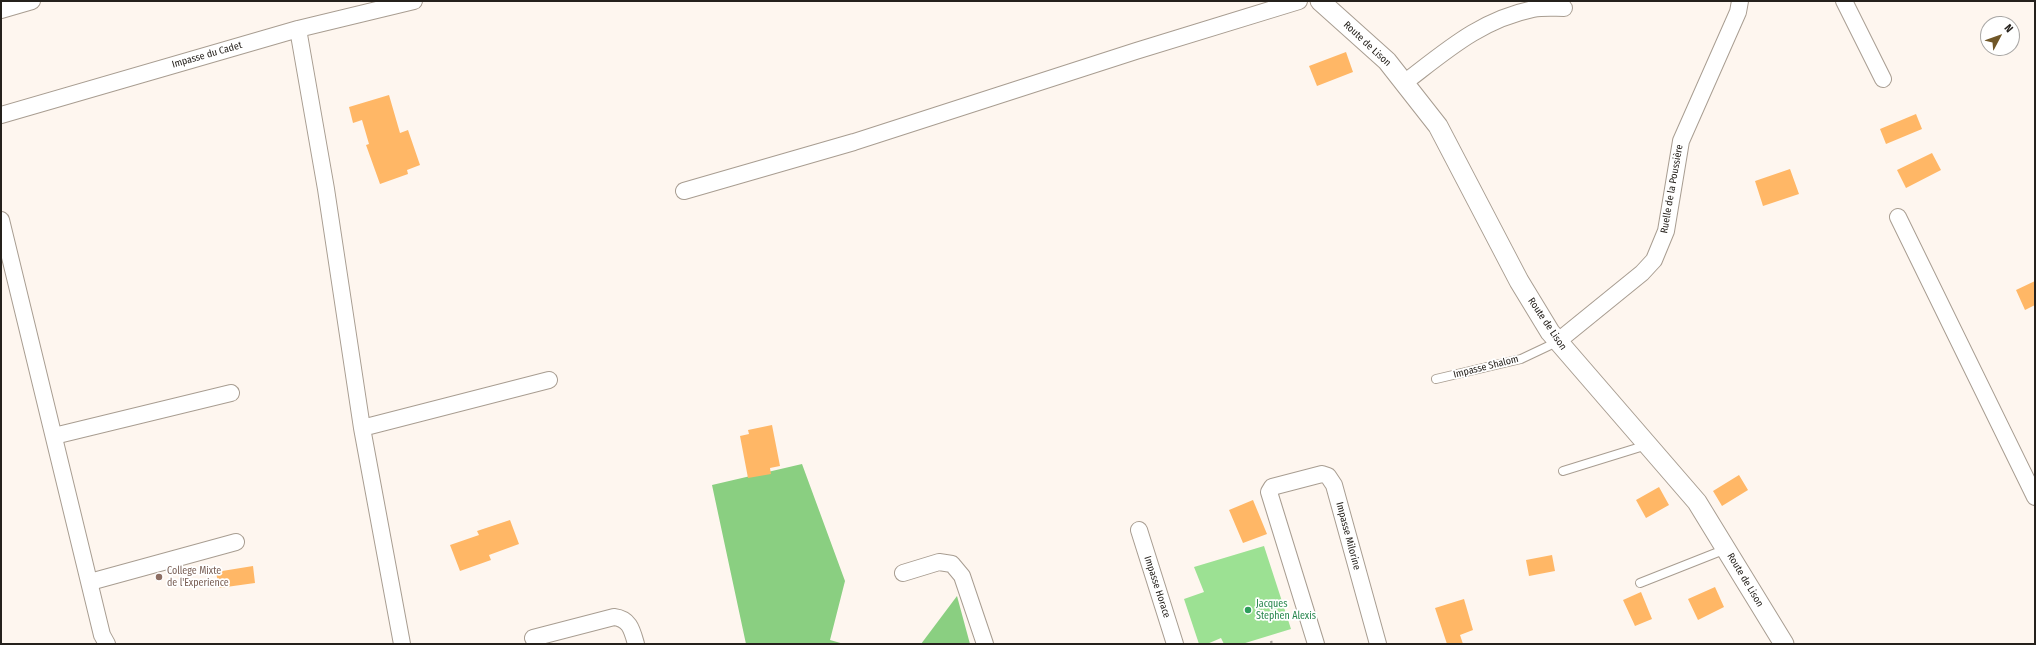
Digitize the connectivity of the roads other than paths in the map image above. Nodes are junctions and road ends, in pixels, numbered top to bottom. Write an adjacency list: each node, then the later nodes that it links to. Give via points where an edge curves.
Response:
1 (32, 1): 8 (street)
2 (414, 1): 9 (street, Impasse du Cadet)
3 (1298, 1): 13 (street, via 854,142)
4 (1320, 1): 11 (street, Route de Lison, via 1387,62)
5 (1740, 1): 16 (street, Ruelle de la Poussière, via 1738,12 1680,141 1666,231 1654,260)
6 (1844, 1): 10 (street)
7 (1564, 8): 11 (street, via 1534,9 1495,20 1456,42)
8 (1, 10)
9 (298, 29): 12 (street, Impasse du Cadet); 20 (street, via 326,189)
10 (1883, 79)
11 (1404, 83): 16 (street, Route de Lison, via 1438,126 1519,281)
12 (1, 115)
13 (684, 191)
14 (1898, 216): 24 (street)
15 (1, 220): 21 (street)
16 (1557, 342): 17 (lane, Impasse Shalom, via 1521,359); 22 (street, Route de Lison)
17 (1436, 379)
18 (549, 380): 20 (street)
19 (231, 393): 21 (street)
20 (362, 428): 33 (street)
21 (54, 436): 29 (street)
22 (1648, 445): 23 (lane); 27 (street, Route de Lison, via 1697,502)
23 (1563, 471)
24 (2035, 497)
25 (1139, 530): 36 (street, Impasse Horace)
26 (236, 542): 29 (street)
27 (1726, 549): 30 (lane); 39 (street, Route de Lison)
28 (903, 572): 35 (street, via 939,562 952,564 962,576)
29 (90, 582): 32 (street, via 102,635)
30 (1640, 583)
31 (533, 638): 34 (street, via 614,616 627,621)
32 (107, 644)
33 (402, 644)
34 (636, 644)
35 (985, 644)
36 (1175, 644)
37 (1316, 644): 38 (street, Impasse Milorine, via 1269,492 1272,487 1322,474 1331,480)
38 (1378, 644)
39 (1784, 644)

